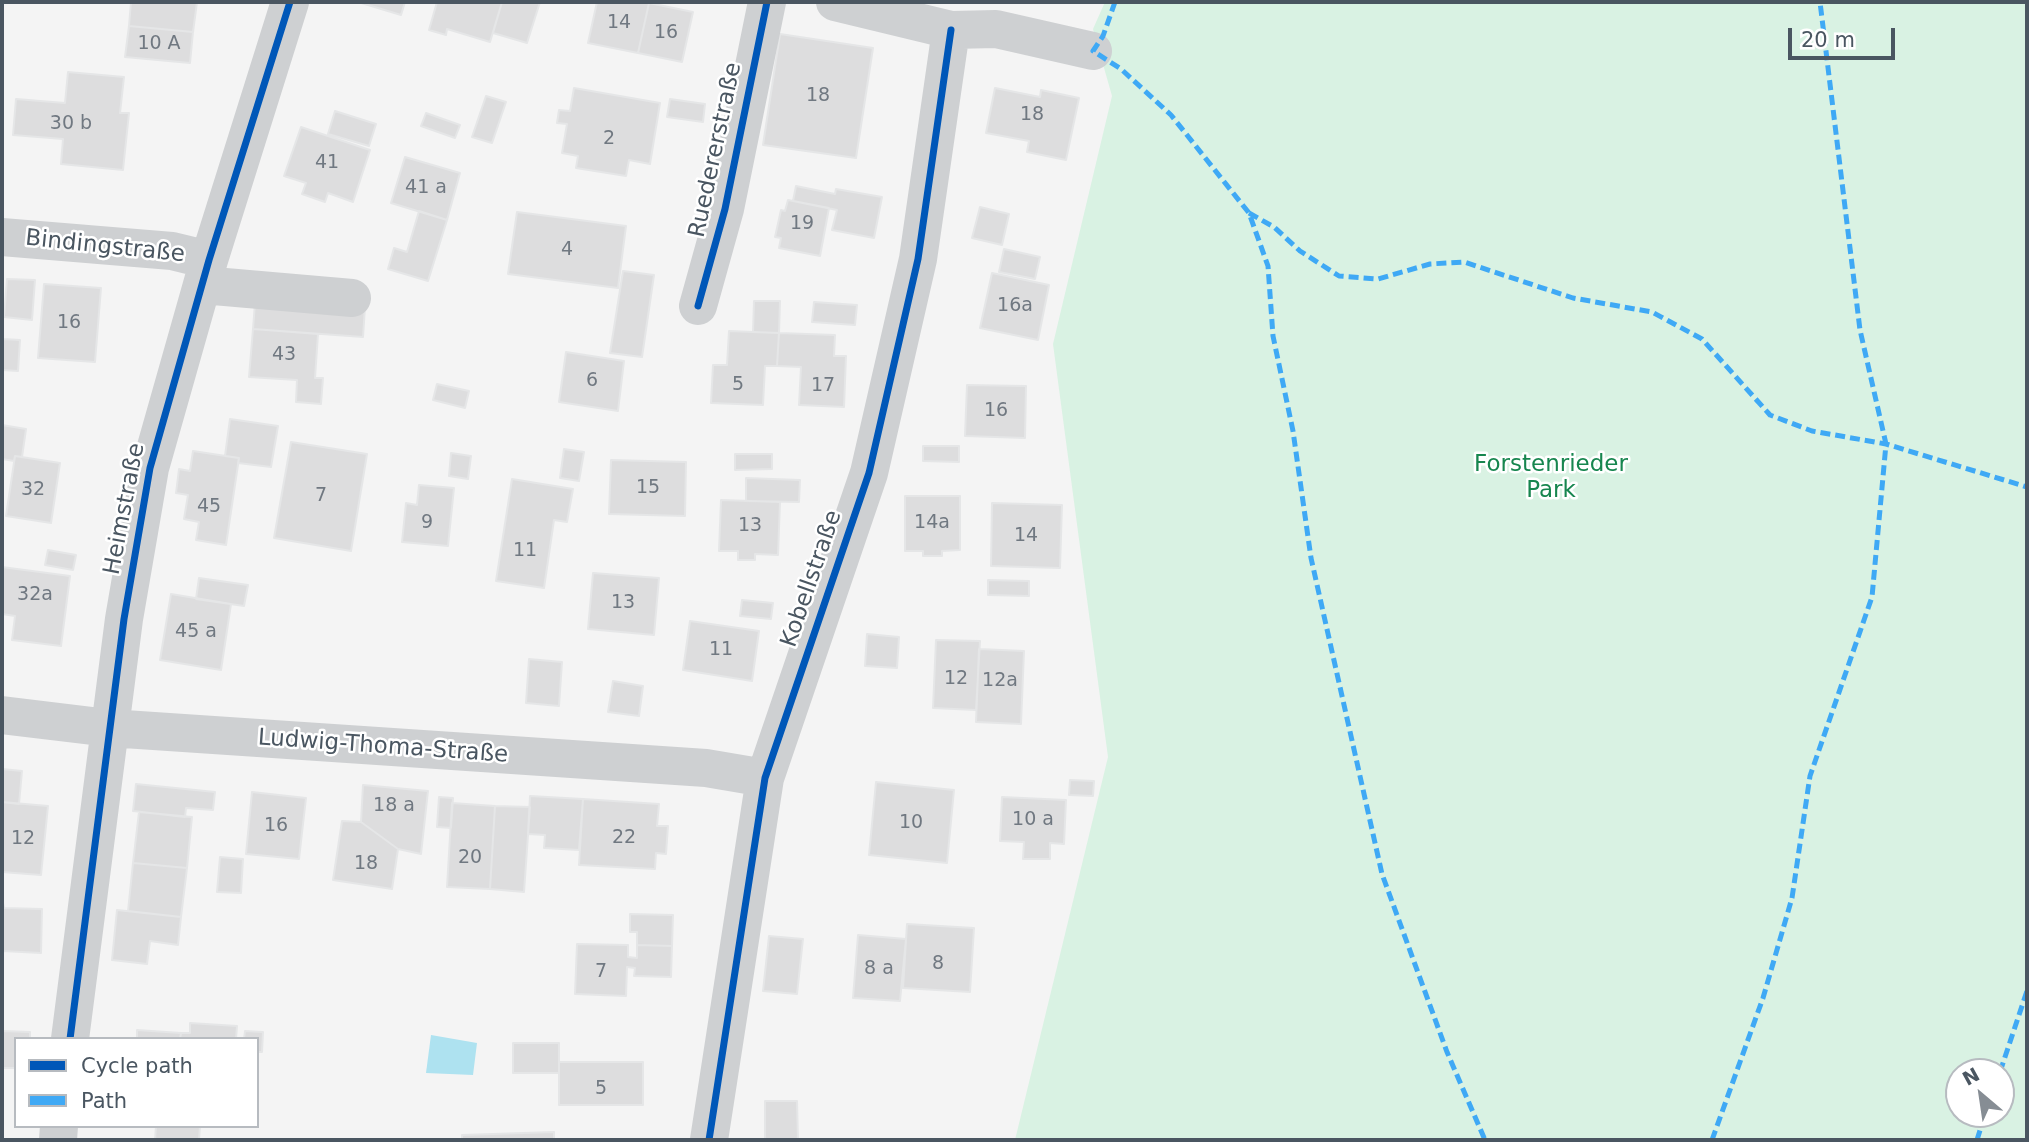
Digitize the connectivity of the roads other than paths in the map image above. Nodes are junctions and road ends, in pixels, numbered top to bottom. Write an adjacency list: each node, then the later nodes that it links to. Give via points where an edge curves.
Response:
1 (290, 2): 7 (street, Heimstraße)
2 (767, 2): 9 (street, Ruedererstraße, via 725,209)
3 (835, 2): 4 (street)
4 (942, 19): 5 (street); 12 (street, Kobellstraße, via 918,259 869,472)
5 (1093, 51)
6 (2, 237): 7 (street, Bindingstraße, via 172,251)
7 (205, 273): 8 (street, Bindingstraße); 11 (street, Heimstraße, via 150,468)
8 (352, 298)
9 (698, 306)
10 (2, 715): 11 (street, Ludwig-Thoma-Straße)
11 (110, 728): 12 (street, Ludwig-Thoma-Straße, via 706,768); 13 (street, Heimstraße)
12 (765, 778): 14 (street, Kobellstraße)
13 (70, 1037)
14 (709, 1140)

